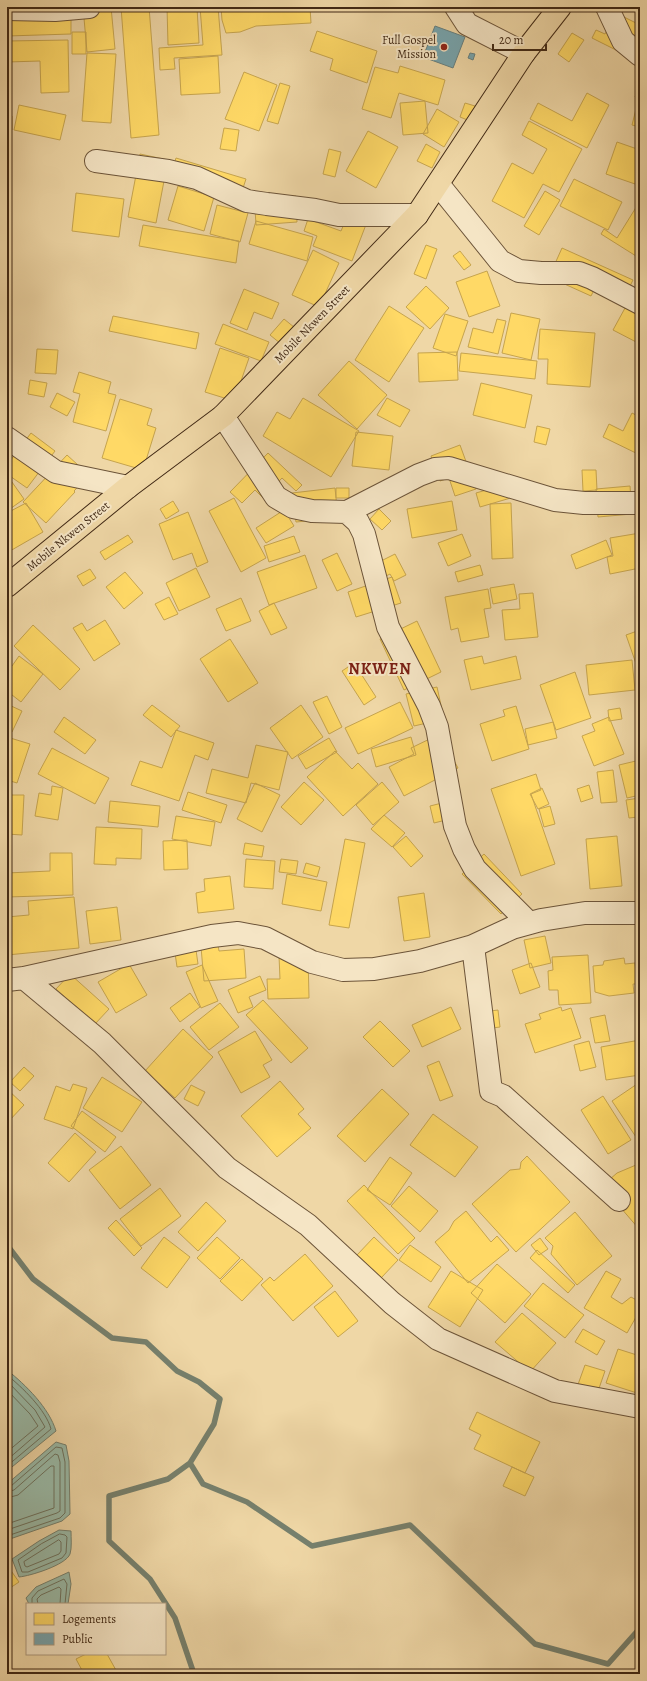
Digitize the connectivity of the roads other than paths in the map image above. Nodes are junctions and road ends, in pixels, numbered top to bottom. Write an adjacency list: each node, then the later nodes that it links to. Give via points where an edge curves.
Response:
1 (89, 7): 5 (street, via 55,10)
2 (456, 7): 6 (street, via 467,24)
3 (560, 7): 6 (highway, Mobile Nkwen Street)
4 (607, 7): 7 (street, via 623,41)
5 (7, 9)
6 (524, 53): 9 (highway, Mobile Nkwen Street)
7 (640, 55)
8 (96, 161): 10 (street, via 197,178 247,201 339,215)
9 (438, 184): 10 (highway, Mobile Nkwen Street); 11 (street, via 500,261 519,271 579,273)
10 (417, 215): 12 (highway, Mobile Nkwen Street)
11 (640, 303)
12 (223, 416): 14 (highway, Mobile Nkwen Street); 16 (street, via 276,497 293,507 312,511)
13 (7, 438): 14 (street, via 56,472)
14 (128, 487): 17 (highway, Mobile Nkwen Street)
15 (640, 503): 16 (street, via 555,500 449,468 435,469 419,475)
16 (347, 512): 19 (street, via 358,522 364,534 388,627 429,706 437,727 455,826 464,849 475,869)
17 (7, 586)
18 (640, 914): 19 (street, via 584,913)
19 (529, 923): 20 (street)
20 (473, 946): 21 (street, via 420,961 374,969 343,970 312,962 265,938 238,933 212,936); 22 (street, via 491,1091 503,1096)
21 (15, 979): 23 (street, via 102,1043 227,1168 308,1225 392,1302 438,1339 555,1391)
22 (619, 1200)
23 (640, 1407)

